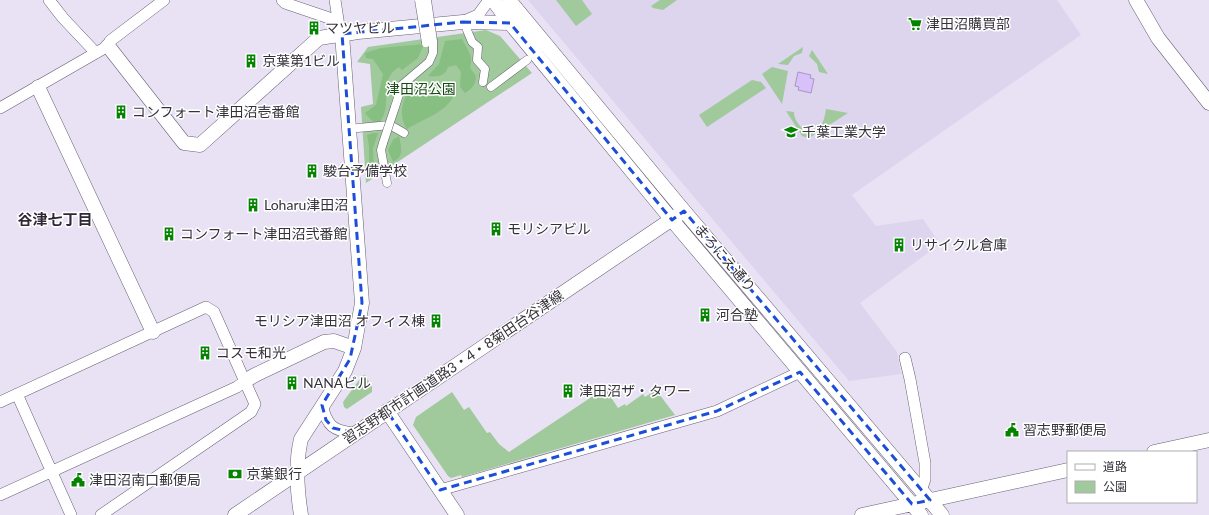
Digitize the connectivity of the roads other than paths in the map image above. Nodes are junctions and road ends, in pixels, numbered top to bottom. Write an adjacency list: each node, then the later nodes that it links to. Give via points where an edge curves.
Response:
1 (49, 0): 16 (street)
2 (164, 0): 15 (street, via 110,41)
3 (282, 0): 13 (street)
4 (335, 0): 13 (street)
5 (419, 0): 14 (street, bridge)
6 (427, 0): 14 (street, bridge)
7 (489, 0): 12 (street, via 478,15)
8 (493, 0): 11 (street, まろにえ通り)
9 (510, 0): 26 (street, まろにえ通り)
10 (1136, 0): 21 (street, via 1158,38)
11 (510, 23): 12 (street); 27 (street, まろにえ通り)
12 (465, 26): 13 (street); 18 (street, via 472,42 478,48 477,60 485,69)
13 (340, 28): 15 (street, via 319,38 200,145 184,143); 29 (street, via 361,280 362,303)
14 (429, 39): 25 (street, bridge, via 433,53 429,62 402,86 383,143 381,150)
15 (108, 46): 16 (street)
16 (96, 53): 19 (street)
17 (527, 60): 20 (street)
18 (483, 82)
19 (38, 87): 22 (street); 28 (street)
20 (491, 87)
21 (1209, 103)
22 (0, 108)
23 (358, 128): 24 (street, via 390,125)
24 (404, 133)
25 (387, 183)
26 (684, 211): 27 (street, 習志野都市計画道路3・4・8菊田台谷津線); 45 (street, まろにえ通り)
27 (672, 220): 31 (street, まろにえ通り); 36 (street, 習志野都市計画道路3・4・8菊田台谷津線)
28 (153, 332): 32 (street, via 206,307 214,312); 33 (street)
29 (354, 348): 32 (street, via 334,341 324,342); 35 (street, via 345,370)
30 (905, 358): 45 (street, via 925,463)
31 (800, 372): 43 (street, via 717,411); 46 (street, まろにえ通り)
32 (245, 381): 41 (street, via 231,390); 48 (street, via 255,404 251,412)
33 (17, 394): 34 (street); 41 (street)
34 (0, 402)
35 (322, 405): 37 (street, via 326,420 333,428); 42 (street, via 301,439)
36 (387, 411): 37 (street, 習志野都市計画道路3・4・8菊田台谷津線); 43 (street)
37 (355, 433): 42 (street, 習志野都市計画道路3・4・8菊田台谷津線)
38 (1209, 440): 39 (street)
39 (1159, 451)
40 (1067, 470): 45 (street)
41 (52, 472): 44 (street); 47 (street)
42 (298, 472): 49 (street, 習志野都市計画道路3・4・8菊田台谷津線); 50 (street, via 297,490)
43 (440, 490): 51 (street)
44 (0, 495)
45 (926, 495): 46 (street); 53 (street, まろにえ通り)
46 (916, 510): 52 (street)
47 (71, 515)
48 (101, 515)
49 (235, 515)
50 (301, 515)
51 (457, 515)
52 (862, 515)
53 (942, 515)

